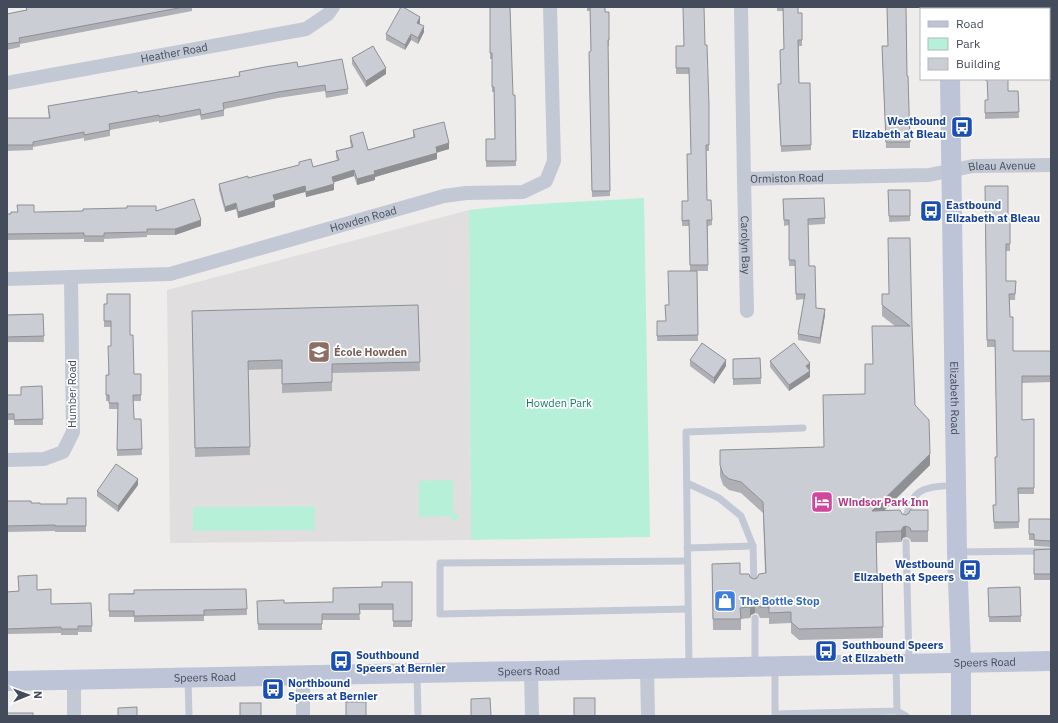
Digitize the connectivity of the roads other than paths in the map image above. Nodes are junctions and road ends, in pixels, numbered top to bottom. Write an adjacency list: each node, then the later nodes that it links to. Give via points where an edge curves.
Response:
1 (333, 7): 5 (street, Heather Road, via 328,14 306,29)
2 (550, 7): 9 (street, Howden Road, via 554,160 546,181 523,192 444,196 170,274)
3 (741, 7): 8 (street, Ormiston Road)
4 (950, 80): 7 (street, Elizabeth Road)
5 (7, 82)
6 (1051, 165): 7 (street, Bleau Avenue, via 974,166)
7 (952, 169): 8 (street, Ormiston Road, via 928,175); 15 (street, Elizabeth Road)
8 (744, 179): 11 (street, Carolyn Bay)
9 (71, 277): 10 (street, Howden Road); 13 (street, Humber Road, via 73,432 63,452 44,459)
10 (7, 279)
11 (747, 311)
12 (803, 428): 14 (lane, via 686,432)
13 (7, 460)
14 (687, 483): 18 (lane, via 720,498 741,516); 19 (lane)
15 (956, 485): 16 (lane, via 925,488 916,495 909,506); 21 (street, Elizabeth Road)
16 (905, 521)
17 (906, 542): 28 (lane)
18 (753, 546): 19 (lane); 23 (lane)
19 (687, 548): 22 (lane)
20 (1051, 551): 21 (lane)
21 (957, 552): 27 (street, Elizabeth Road)
22 (687, 561): 24 (lane); 24 (lane, via 440,563 440,614)
23 (754, 585)
24 (688, 609): 30 (lane)
25 (755, 618): 29 (lane)
26 (1051, 661): 27 (street, Speers Road)
27 (961, 662): 28 (street, Speers Road); 47 (street, Elizabeth Road)
28 (903, 664): 29 (street, Speers Road); 38 (lane)
29 (765, 667): 30 (street, Speers Road); 39 (lane)
30 (689, 668): 31 (street, Speers Road)
31 (647, 669): 32 (street, Speers Road); 45 (street)
32 (531, 671): 33 (street, Speers Road); 44 (street)
33 (417, 673): 34 (street, Speers Road); 43 (lane)
34 (303, 675): 35 (street, Speers Road); 42 (street)
35 (188, 678): 37 (street, Speers Road); 41 (lane)
36 (7, 681): 37 (street, Speers Road)
37 (74, 681): 40 (street)
38 (897, 711): 39 (lane); 46 (lane)
39 (775, 715)
40 (74, 716)
41 (189, 716)
42 (303, 716)
43 (418, 716)
44 (532, 716)
45 (648, 716)
46 (906, 716)
47 (961, 716)

